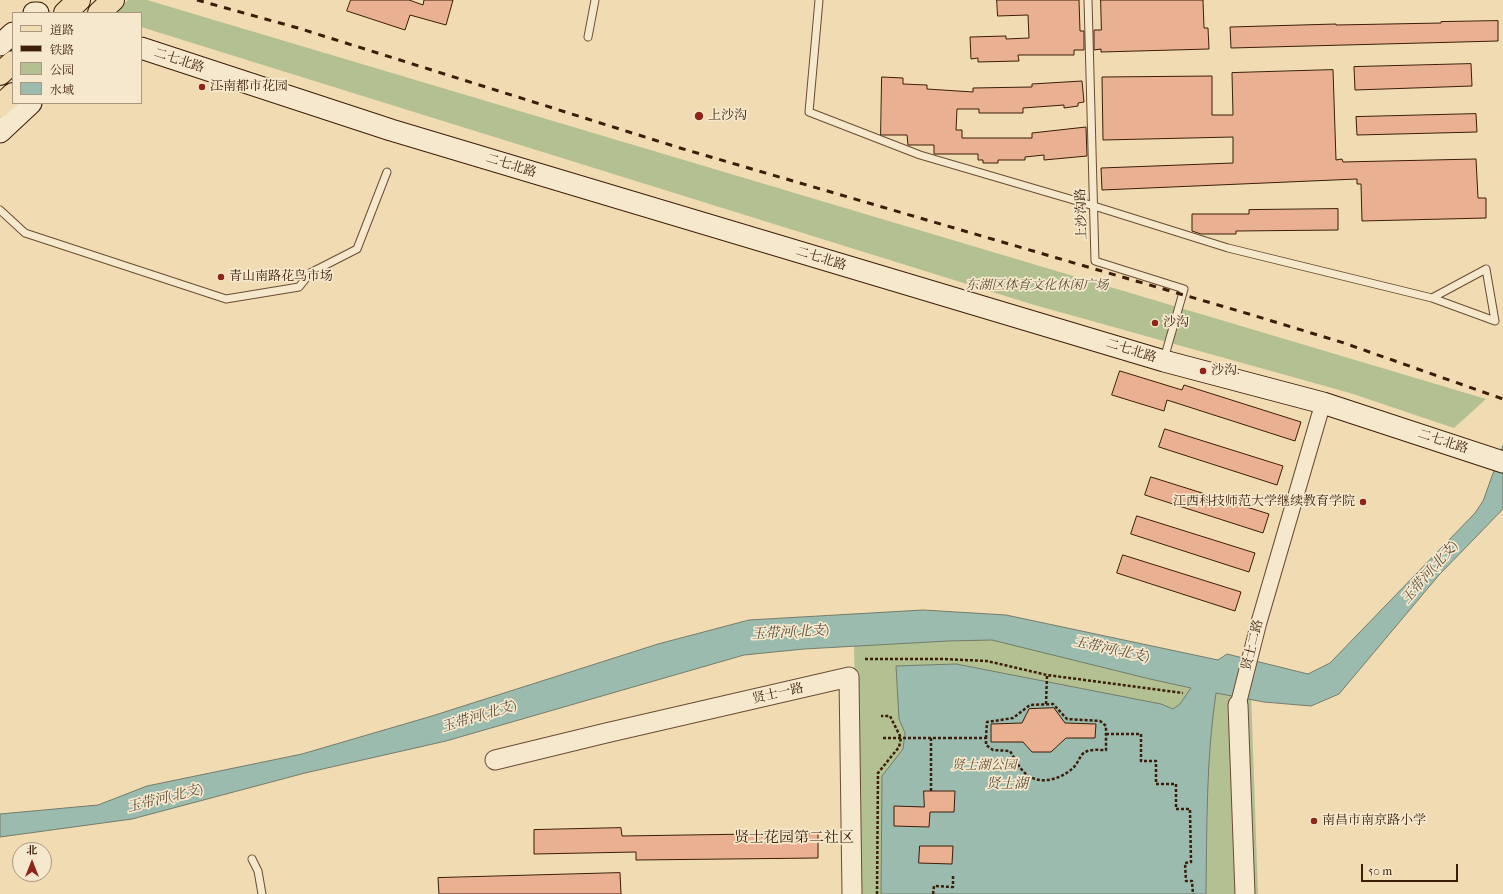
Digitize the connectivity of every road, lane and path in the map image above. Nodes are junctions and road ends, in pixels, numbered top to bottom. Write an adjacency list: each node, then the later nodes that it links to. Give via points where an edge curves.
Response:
1 (79, 0): 6 (main road)
2 (113, 0): 7 (main road)
3 (595, 0): 9 (lane)
4 (818, 0): 19 (lane, via 808,112 920,155)
5 (1088, 0): 19 (lane, 上沙沟路)
6 (66, 12)
7 (100, 12)
8 (12, 34): 10 (main road)
9 (588, 37)
10 (0, 45)
11 (142, 48): 22 (main road, 二七北路, via 391,130)
12 (12, 63): 13 (main road)
13 (0, 74)
14 (12, 95): 16 (main road)
15 (30, 104): 17 (main road)
16 (0, 106)
17 (0, 132)
18 (387, 172): 20 (lane, via 357,249 310,273 299,287 226,299 25,233)
19 (1094, 206): 21 (lane, via 1228,248); 22 (lane, 上沙沟路, via 1095,261 1184,289)
20 (0, 210)
21 (1432, 298): 21 (lane, via 1486,268 1495,322 1439,301)
22 (1164, 361): 23 (main road, 二七北路)
23 (1323, 403): 24 (main road, 二七北路); 29 (street, 贤士二路, via 1259,622)
24 (1503, 462)
25 (866, 660): 26 (path, via 987,661)
26 (1047, 675): 27 (path); 28 (path)
27 (1183, 693)
28 (1046, 704): 31 (path, via 1053,704 1067,719 1100,721 1106,726); 35 (path, via 1030,705 1013,718 987,722)
29 (1238, 705): 45 (street, 贤士二路)
30 (881, 716): 33 (path, via 890,716)
31 (1106, 734): 35 (path, via 1106,750 1083,753 1075,766 1055,779 1033,778 1025,773 1010,751 993,750 986,745); 44 (path, via 1141,734 1141,761 1156,761 1156,784 1176,784 1176,809 1190,810 1191,862 1185,863 1186,881 1192,881)
32 (883, 738): 33 (path, bridge)
33 (901, 738): 34 (path, bridge); 42 (path, via 899,747 878,773)
34 (931, 738): 35 (path, bridge); 37 (path)
35 (986, 738)
36 (496, 760): 41 (street, 贤士一路, via 849,677)
37 (931, 791)
38 (252, 859): 40 (lane, via 258,871)
39 (953, 874): 43 (path, via 953,887 934,886)
40 (262, 894)
41 (852, 894)
42 (877, 894)
43 (933, 894)
44 (1193, 894)
45 (1245, 894)

